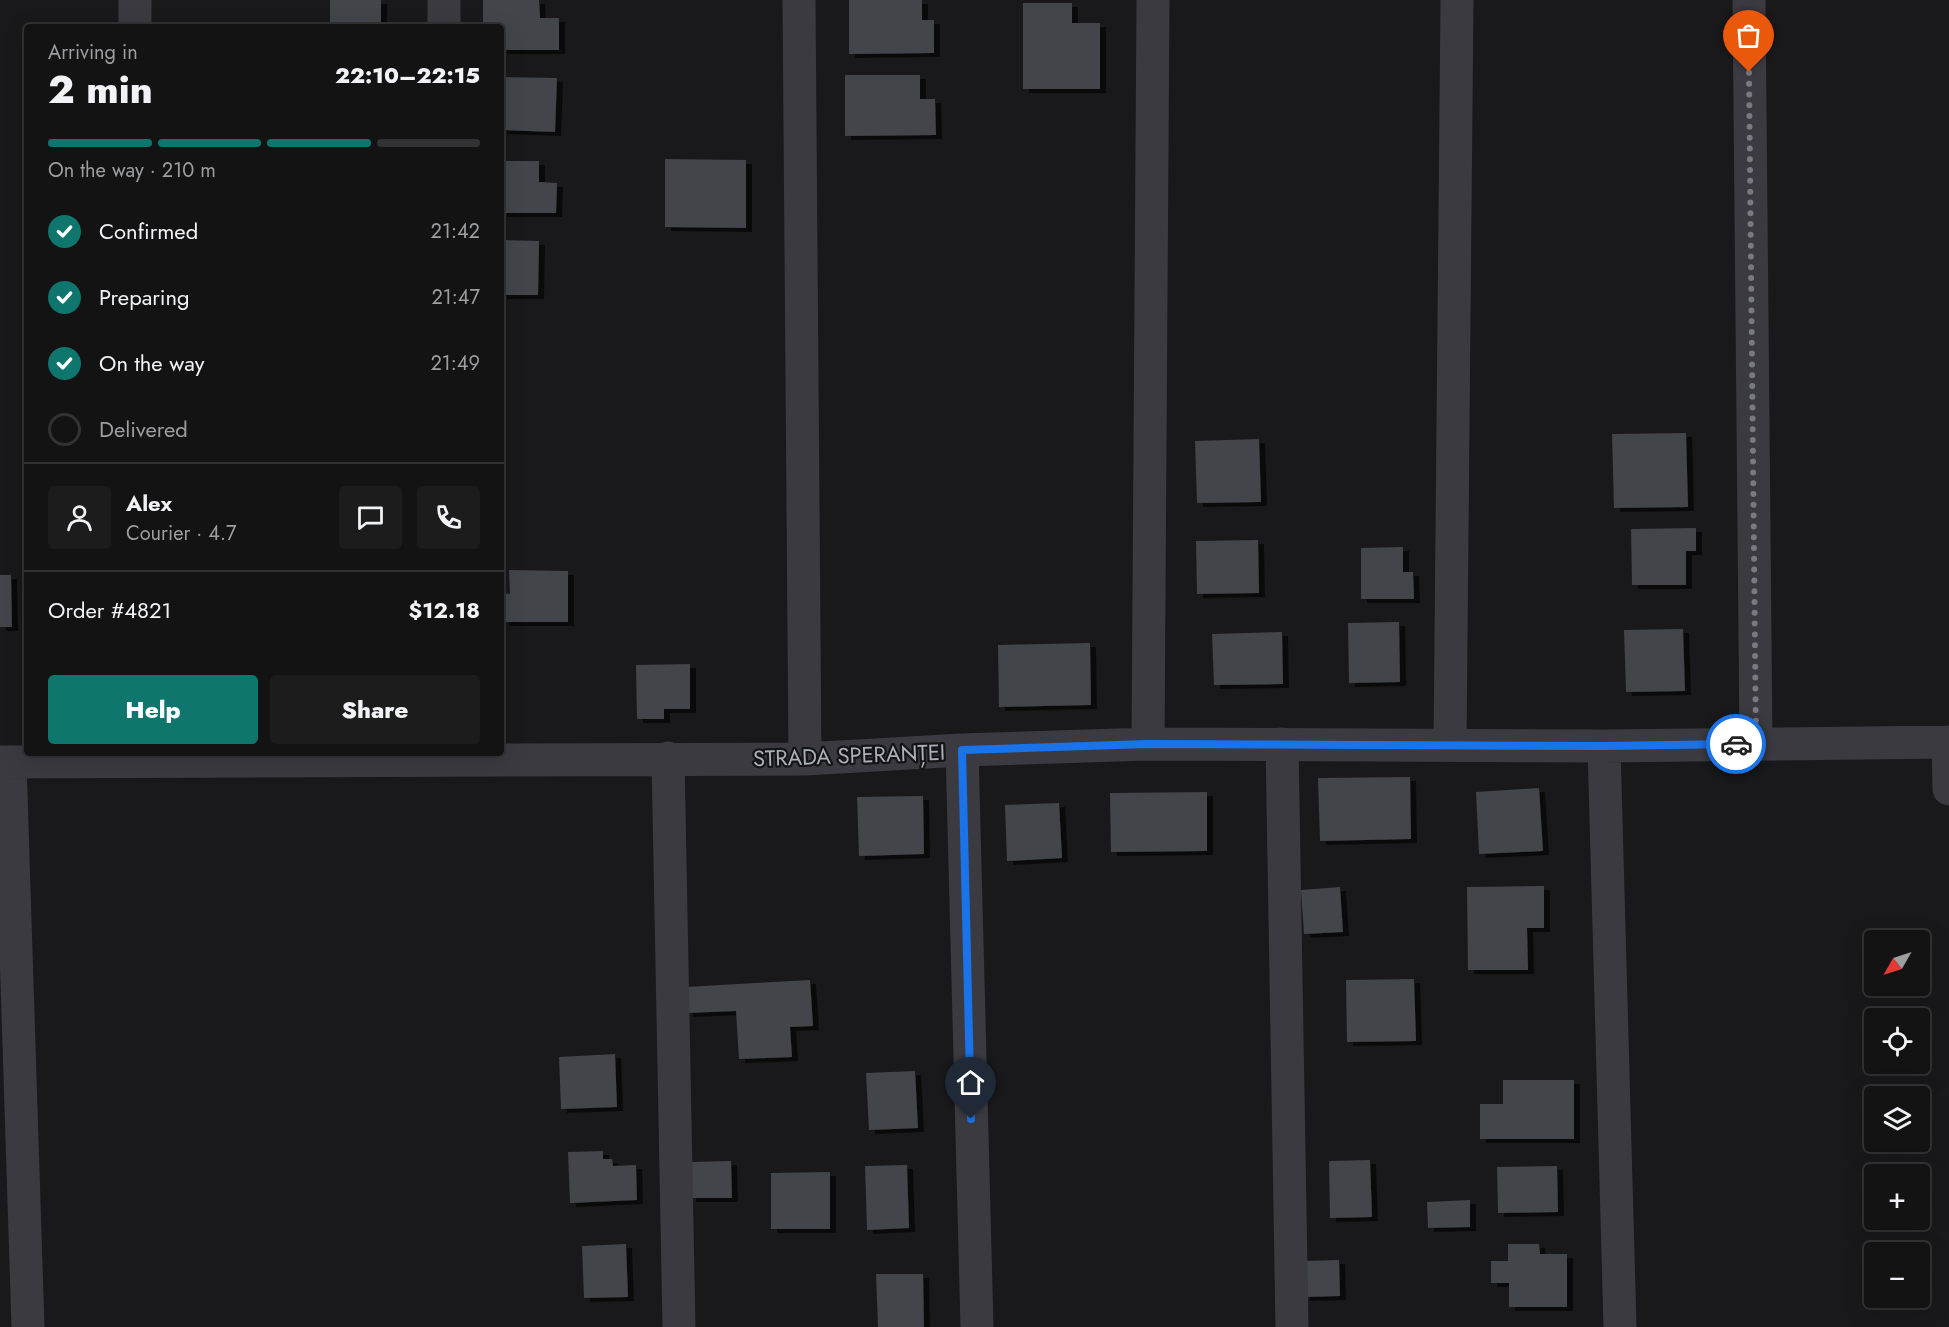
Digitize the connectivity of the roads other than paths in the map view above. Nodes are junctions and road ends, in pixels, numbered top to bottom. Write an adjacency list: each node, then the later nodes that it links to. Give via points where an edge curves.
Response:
1 (135, 0): 7 (street)
2 (444, 0): 8 (street)
3 (799, 0): 19 (street)
4 (1153, 0): 10 (street)
5 (1457, 0): 13 (street)
6 (1749, 0): 12 (street)
7 (135, 24)
8 (444, 24)
9 (1948, 742): 12 (street, STRADA SPERANȚEI); 21 (street)
10 (1148, 744): 11 (street, STRADA SPERANȚEI); 15 (street, STRADA SPERANȚEI)
11 (1282, 744): 13 (street, STRADA SPERANȚEI); 25 (street)
12 (1756, 744): 14 (street, STRADA SPERANȚEI)
13 (1450, 745): 14 (street, STRADA SPERANȚEI)
14 (1604, 746): 26 (street)
15 (962, 750): 19 (street, STRADA SPERANȚEI); 24 (street)
16 (138, 757): 17 (street, STRADA SPERANȚEI); 20 (street, STRADA SPERANȚEI)
17 (443, 757): 18 (street, STRADA SPERANȚEI)
18 (668, 758): 19 (street, STRADA SPERANȚEI); 23 (street)
19 (805, 759)
20 (5, 763): 22 (street)
21 (1949, 789)
22 (28, 1327)
23 (680, 1327)
24 (977, 1327)
25 (1292, 1327)
26 (1620, 1327)

